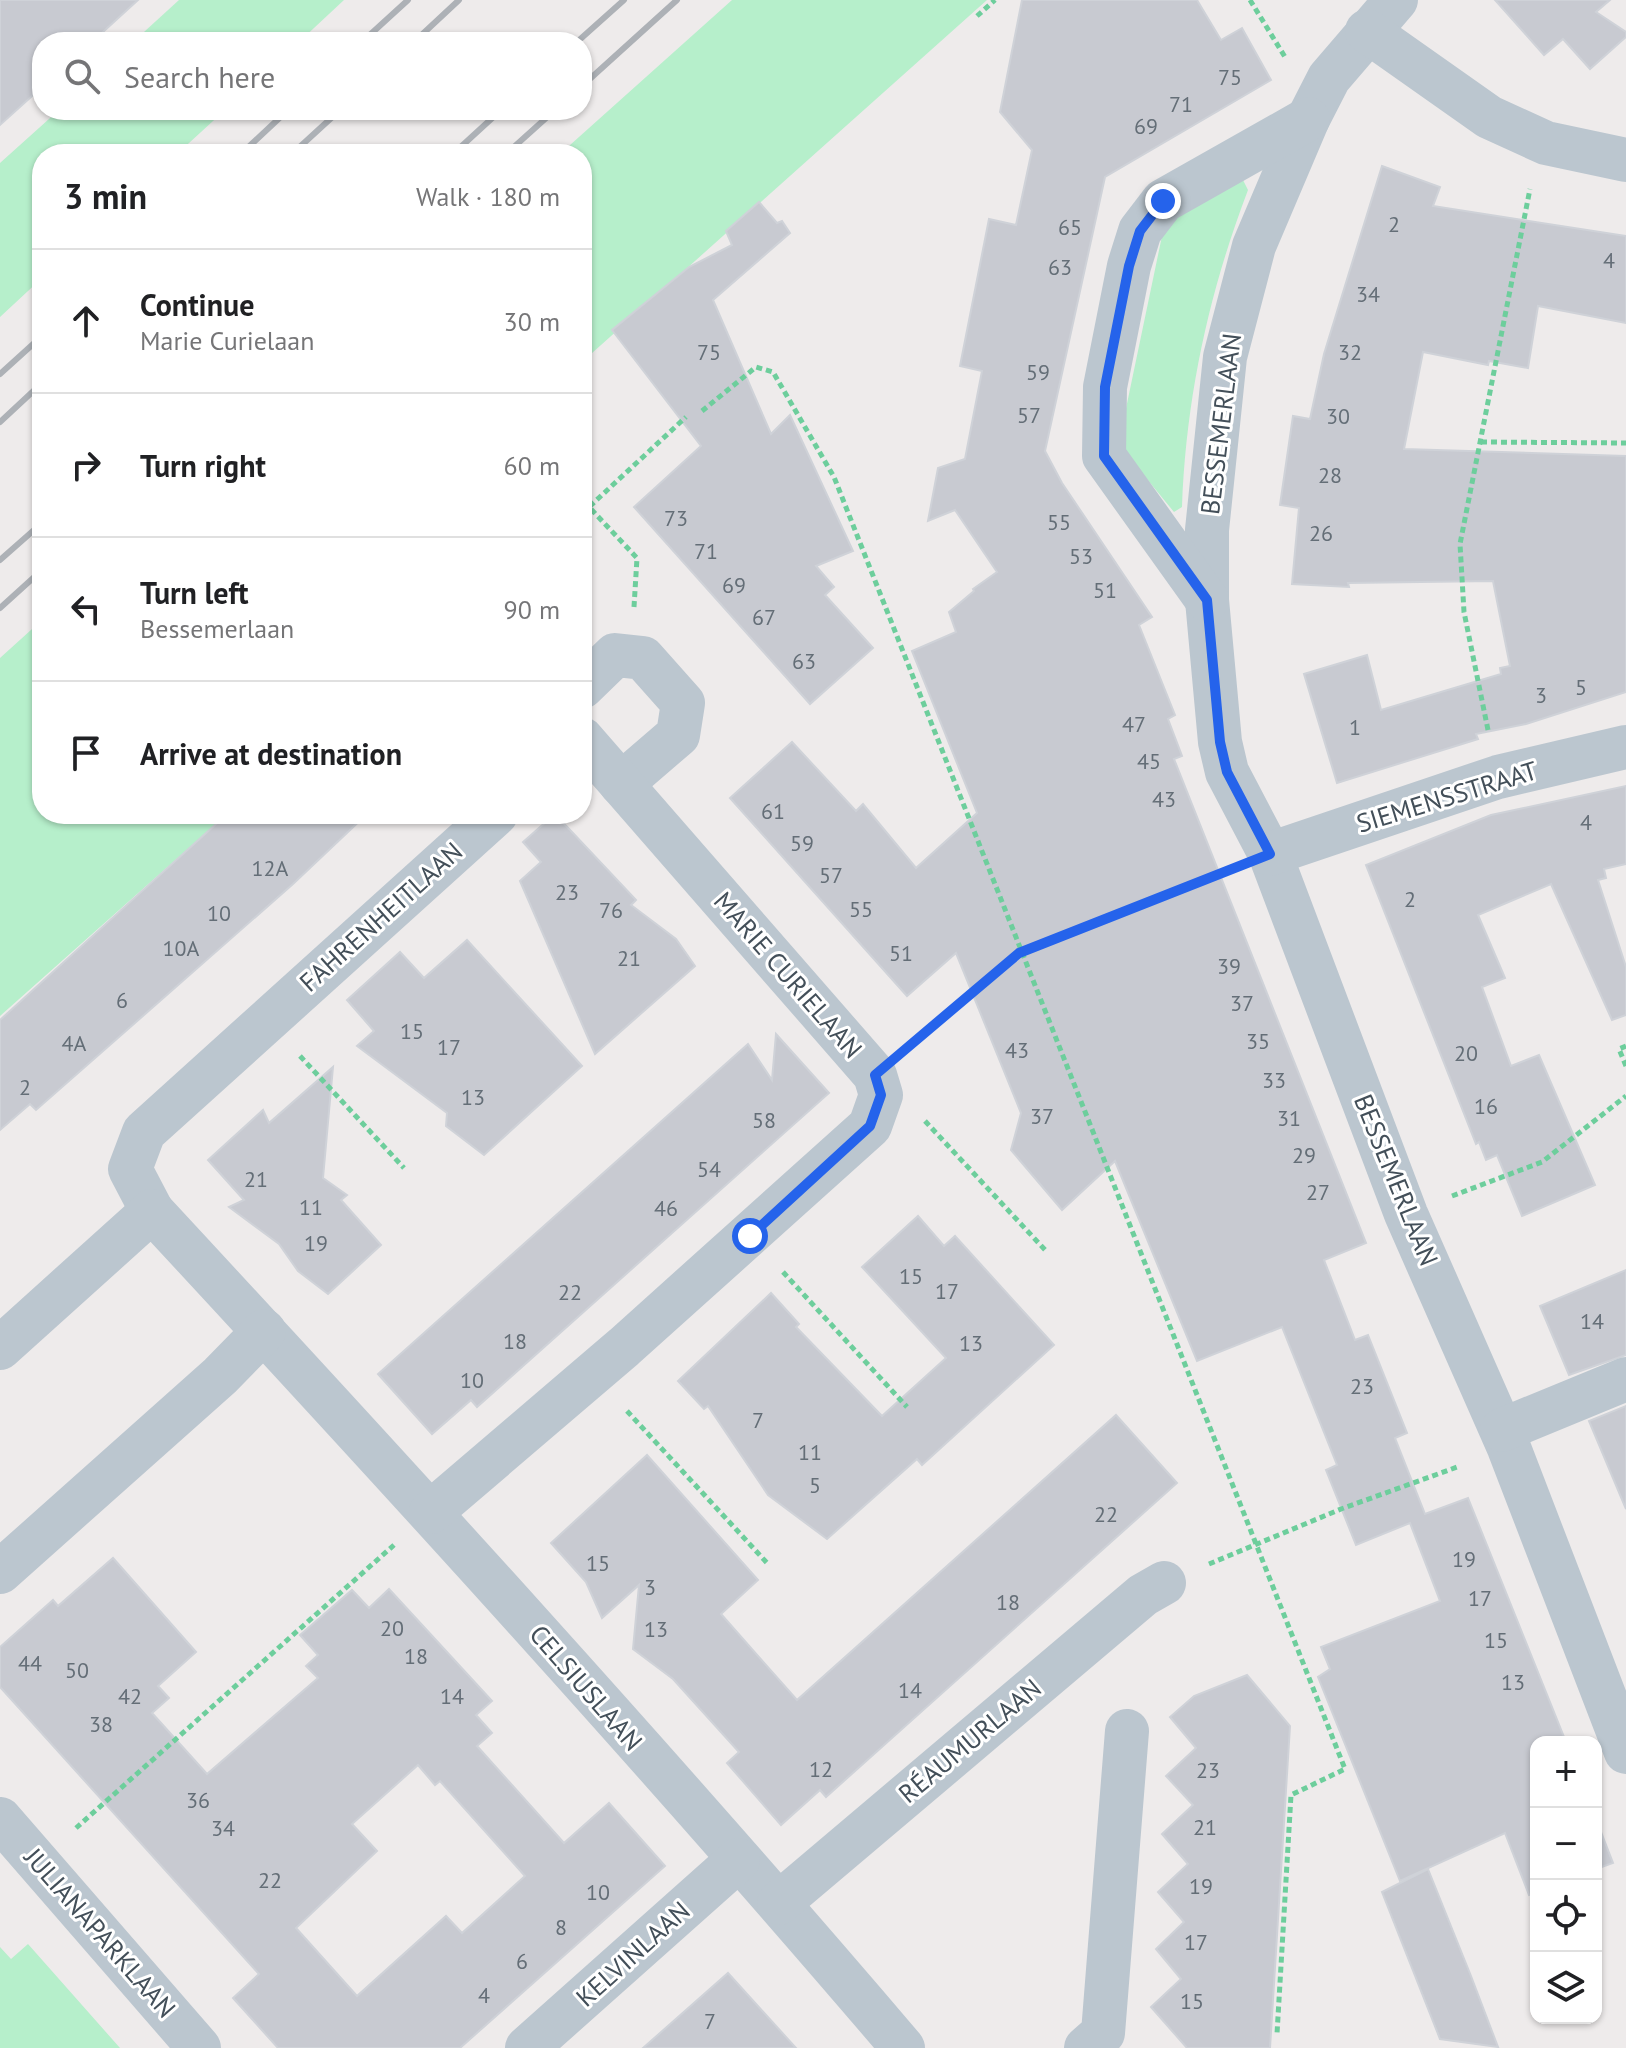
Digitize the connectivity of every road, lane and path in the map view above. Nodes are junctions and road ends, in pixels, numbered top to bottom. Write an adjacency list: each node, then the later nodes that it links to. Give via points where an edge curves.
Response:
1 (995, 0): 2 (path)
2 (977, 16)
3 (1382, 16): 4 (street, BESSEMERLAAN, via 1329,78); 5 (street, via 1489,117)
4 (1308, 119): 13 (street, BESSEMERLAAN, via 1254,246 1225,357 1207,530); 13 (street, via 1163,201 1140,231 1129,266 1105,387 1104,456)
5 (1546, 143): 6 (street); 9 (path, via 1532,178)
6 (1626, 160)
7 (702, 411): 22 (path, via 756,367 773,372 834,477)
8 (686, 417): 11 (path)
9 (1481, 442): 10 (path); 18 (path, via 1460,544 1464,612)
10 (1626, 443)
11 (592, 504)
12 (592, 510): 14 (path, via 637,558)
13 (1207, 600): 21 (street, BESSEMERLAAN, via 1227,772)
14 (631, 656): 15 (street, via 615,655); 19 (street, via 643,658 683,703 678,735)
15 (592, 677)
16 (1626, 747): 18 (street, SIEMENSSTRAAT)
17 (592, 751): 19 (street, MARIE CURIELAAN)
18 (1498, 777): 21 (street, SIEMENSSTRAAT)
19 (621, 784): 26 (street, MARIE CURIELAAN)
20 (485, 824): 23 (street, FAHRENHEITLAAN)
21 (1270, 854): 22 (path); 31 (street, BESSEMERLAAN)
22 (1019, 953): 26 (path); 41 (path)
23 (267, 1020): 29 (path); 30 (street, FAHRENHEITLAAN, via 144,1132 130,1169)
24 (1626, 1046): 25 (path, via 1619,1049)
25 (1626, 1066)
26 (875, 1075): 32 (street, MARIE CURIELAAN, via 881,1095 870,1126)
27 (1626, 1096): 31 (path, via 1542,1162)
28 (924, 1119): 33 (path)
29 (404, 1168)
30 (152, 1211): 34 (street, CELSIUSLAAN); 35 (street)
31 (1406, 1214): 39 (street, BESSEMERLAAN)
32 (750, 1236): 38 (path); 40 (street, MARIE CURIELAAN)
33 (1047, 1252)
34 (264, 1331): 40 (street, CELSIUSLAAN); 43 (street)
35 (0, 1348)
36 (1626, 1379): 39 (street)
37 (619, 1402): 42 (path)
38 (907, 1407)
39 (1505, 1439): 41 (path); 46 (street, BESSEMERLAAN)
40 (431, 1512): 48 (street, CELSIUSLAAN); 49 (path)
41 (1254, 1545): 44 (path); 51 (path, via 1345,1769 1291,1795)
42 (768, 1564)
43 (0, 1572)
44 (1164, 1583): 50 (street, RÉAUMURLAAN, via 1143,1595)
45 (1127, 1731): 55 (street, via 1103,2033)
46 (1626, 1752)
47 (0, 1819): 49 (street, JULIANAPARKLAAN)
48 (738, 1860): 50 (street, CELSIUSLAAN); 53 (street, KELVINLAAN)
49 (38, 1861): 52 (street, JULIANAPARKLAAN)
50 (779, 1903): 54 (street, CELSIUSLAAN)
51 (1277, 2034)
52 (199, 2048)
53 (527, 2048)
54 (903, 2048)
55 (1086, 2048)

